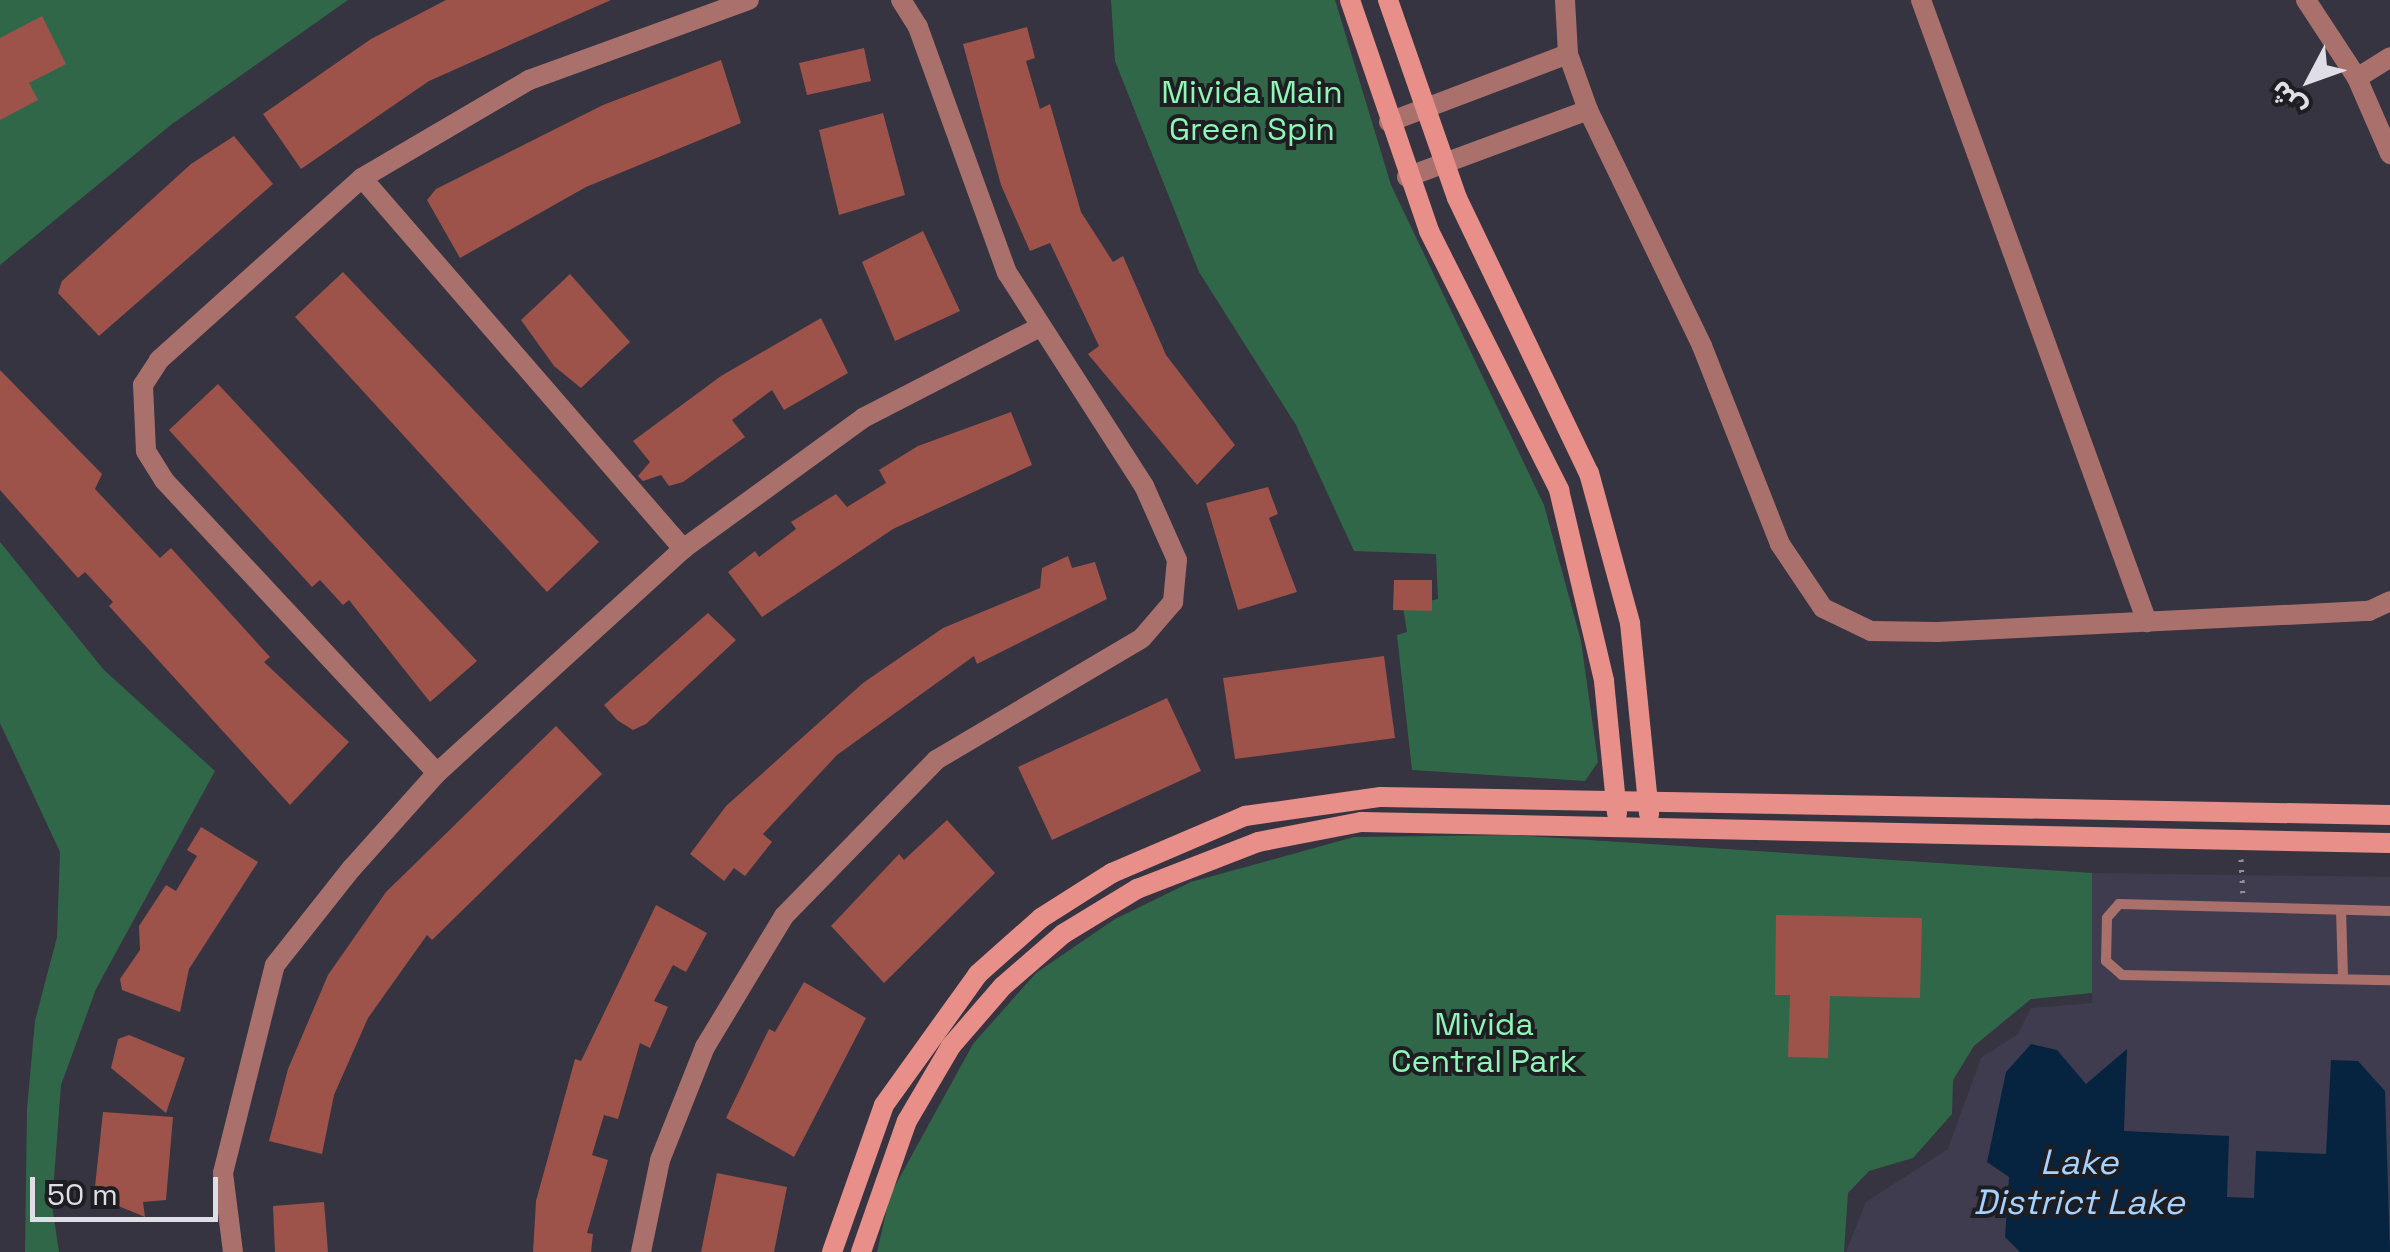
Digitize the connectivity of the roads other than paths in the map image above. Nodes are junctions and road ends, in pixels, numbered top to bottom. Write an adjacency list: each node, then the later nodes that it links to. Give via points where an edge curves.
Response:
1 (749, 0): 17 (street, via 528,80)
2 (901, 0): 18 (street, via 918,27 1000,256)
3 (1350, 0): 13 (street)
4 (1388, 0): 11 (street)
5 (1564, 0): 8 (street)
6 (1921, 0): 21 (street)
7 (2306, 0): 10 (street)
8 (1568, 54): 11 (street); 12 (street)
9 (2390, 57): 10 (street)
10 (2357, 78): 14 (street)
11 (1423, 108): 13 (street); 15 (street)
12 (1588, 110): 15 (street); 21 (street, via 1702,346 1780,544 1823,608 1871,632)
13 (1389, 122): 16 (street)
14 (2390, 154)
15 (1446, 162): 16 (street); 24 (street, via 1590,473 1630,623)
16 (1407, 177): 23 (street, via 1559,490 1592,616)
17 (362, 178): 19 (street); 22 (street, via 159,360 143,385 140,412 146,451 164,480)
18 (1038, 328): 19 (street, via 863,418); 34 (street, via 1144,486 1176,560 1172,602 1128,647 936,760 784,916 705,1047 660,1160)
19 (683, 549): 22 (street)
20 (2390, 601): 21 (street, via 2369,612)
21 (2147, 622)
22 (437, 772): 33 (street, via 275,965 223,1173)
23 (1616, 800): 24 (street); 26 (street); 35 (street, via 1381,797 1290,806 1194,833 1112,872 1008,945 926,1038 867,1141)
24 (1648, 800): 25 (street); 27 (street)
25 (2390, 815)
26 (1619, 826): 27 (street); 36 (street, via 1330,826 1258,842 1124,896 1032,959 952,1046 889,1160)
27 (1650, 826): 28 (street)
28 (2390, 843)
29 (2341, 910): 30 (lane); 31 (lane); 31 (lane, via 2119,904 2107,918 2108,966 2122,975)
30 (2390, 912)
31 (2342, 979): 32 (lane)
32 (2390, 980)
33 (233, 1252)
34 (642, 1252)
35 (832, 1252)
36 (860, 1252)

